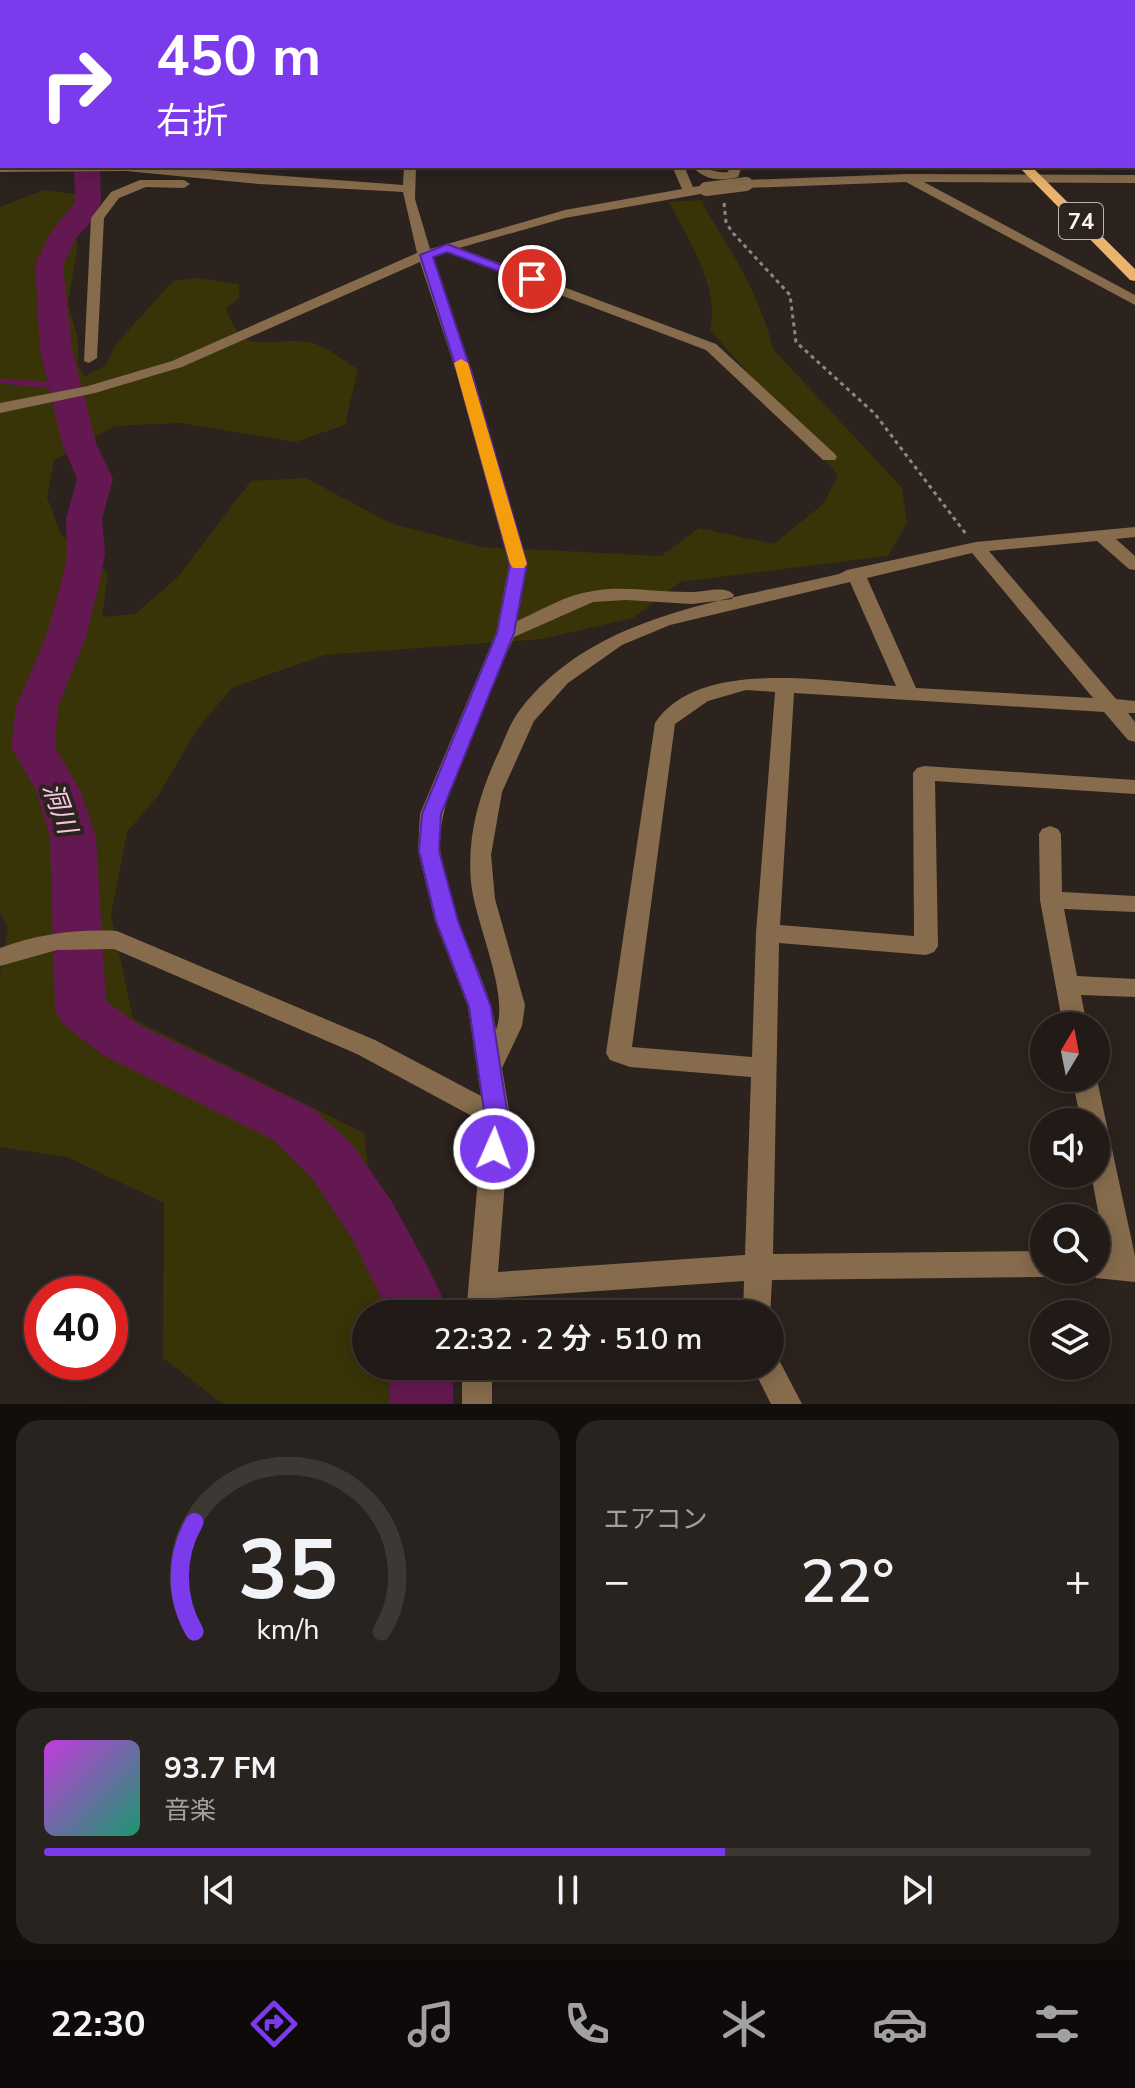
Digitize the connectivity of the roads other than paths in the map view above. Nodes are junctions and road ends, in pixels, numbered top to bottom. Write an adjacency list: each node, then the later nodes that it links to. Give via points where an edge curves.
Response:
1 (0, 168): 2 (street)
2 (98, 168)
3 (136, 168): 12 (street)
4 (410, 168): 13 (street)
5 (679, 168): 14 (street)
6 (700, 168): 7 (street, via 723,177)
7 (736, 168)
8 (1027, 168): 10 (main road, 74)
9 (910, 172): 10 (street, via 925,178); 14 (street, bridge); 18 (street)
10 (1038, 177): 11 (street); 17 (main road, 74)
11 (1135, 179)
12 (259, 180): 13 (street); 19 (street, via 234,185 144,183 115,195 98,218)
13 (409, 189): 16 (street)
14 (689, 191): 15 (street, via 555,215)
15 (447, 248): 16 (street); 21 (street, via 711,347)
16 (426, 255): 20 (street, via 138,377); 27 (street, via 518,564)
17 (1135, 277)
18 (1135, 301)
19 (89, 358)
20 (0, 408)
21 (829, 457)
22 (1135, 532): 23 (street)
23 (1101, 535): 24 (street); 25 (street)
24 (976, 547): 26 (street); 30 (street)
25 (1135, 565)
26 (857, 577): 27 (street, via 814,576 714,598 589,596); 29 (street); 43 (street, via 640,629 561,679 525,718 491,792 480,855 484,899 513,1005 510,1026)
27 (506, 633): 43 (street, via 443,779 431,814 429,851 447,921 480,1007)
28 (785, 686): 29 (street); 37 (street); 42 (street, via 745,684 716,691 673,711 665,723 619,1053)
29 (909, 693): 30 (street)
30 (1110, 705): 31 (street); 32 (street)
31 (1135, 707)
32 (1135, 735)
33 (1135, 787): 37 (street, via 924,773 926,946)
34 (1050, 834): 35 (street)
35 (1051, 900): 36 (street); 39 (street)
36 (1135, 904)
37 (768, 933): 42 (street)
38 (0, 957): 44 (street, via 40,942 117,940 366,1047)
39 (1068, 985): 40 (street); 41 (street)
40 (1135, 988)
41 (1073, 1012)
42 (763, 1068): 48 (street)
43 (489, 1069): 44 (street)
44 (497, 1117): 49 (street)
45 (1105, 1188): 47 (street)
46 (1030, 1264): 48 (street)
47 (1118, 1266)
48 (759, 1267): 49 (street); 50 (street)
49 (481, 1300)
50 (758, 1300)
51 (477, 1380): 53 (street)
52 (774, 1380): 54 (street)
53 (477, 1404)
54 (787, 1404)

